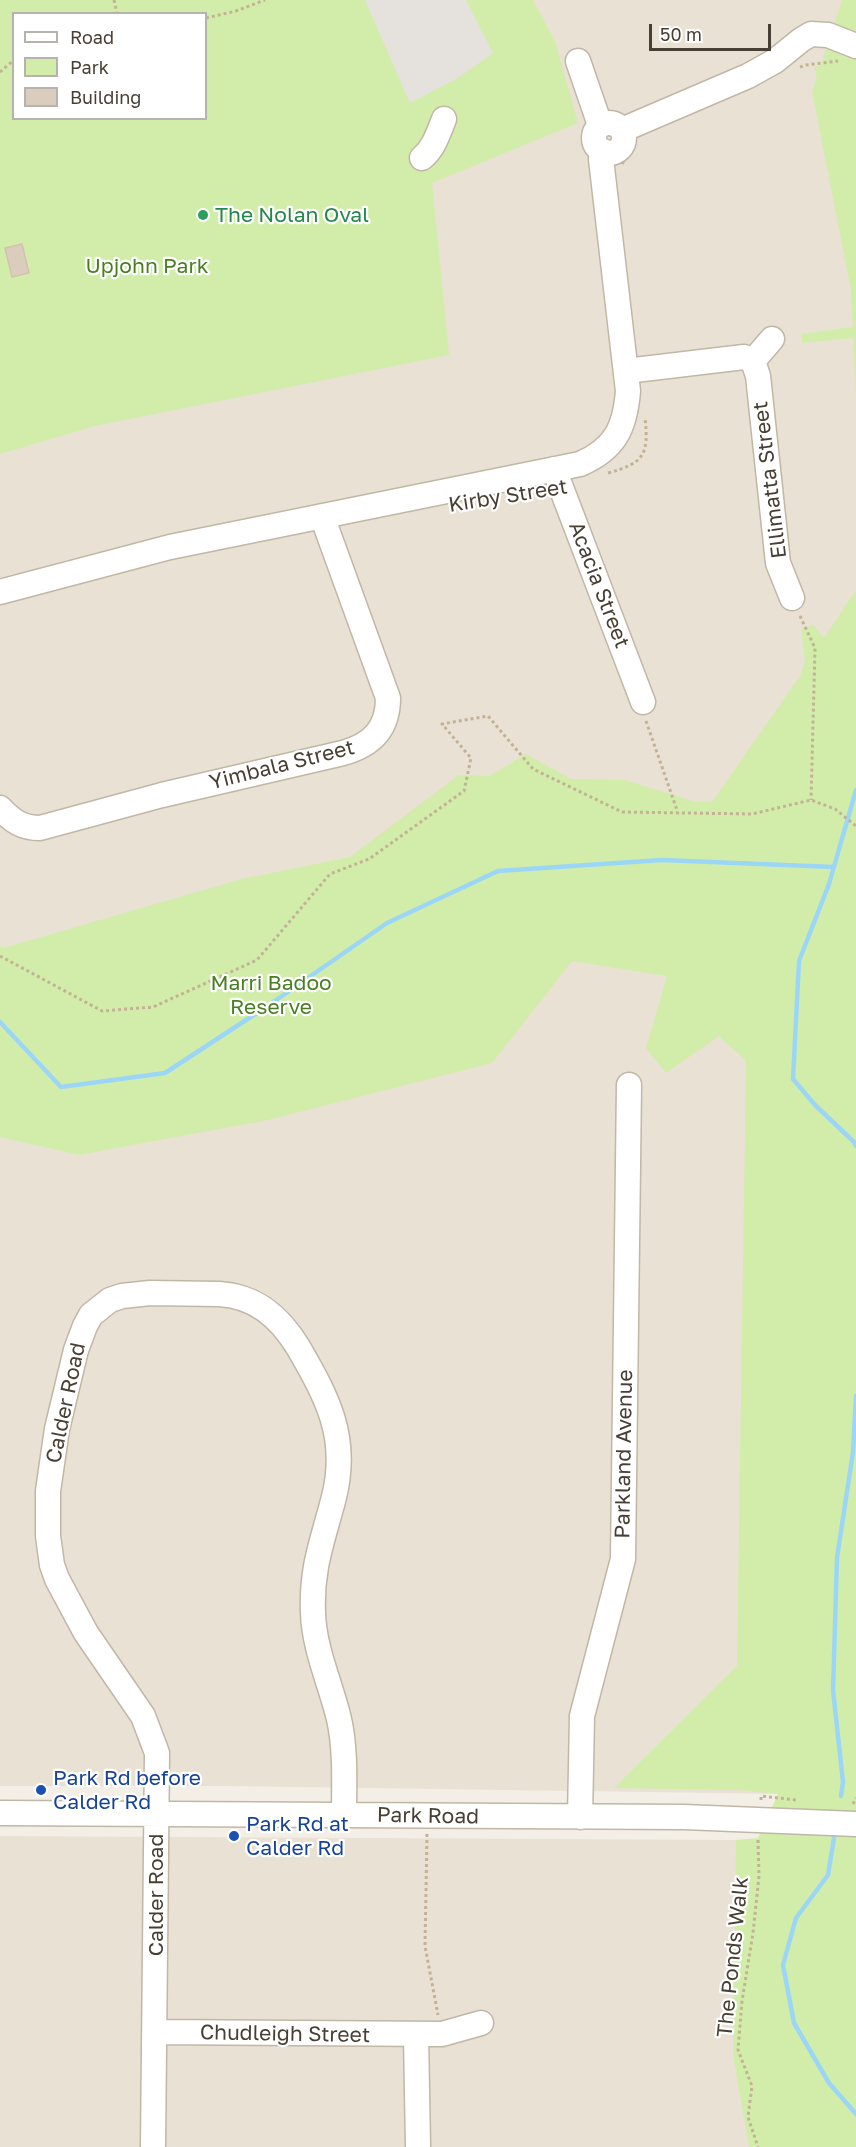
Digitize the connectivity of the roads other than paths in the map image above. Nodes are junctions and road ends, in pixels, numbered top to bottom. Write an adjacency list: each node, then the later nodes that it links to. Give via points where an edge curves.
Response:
1 (850, 53): 4 (street, via 828,34 812,34 748,76)
2 (578, 61): 4 (street)
3 (444, 119): 5 (street, via 435,142)
4 (620, 133): 8 (street, Kirby Street, via 624,140 620,148 603,151 601,159)
5 (422, 158)
6 (772, 339): 7 (street)
7 (753, 361): 8 (street, via 744,357); 12 (street, Ellimatta Street, via 758,376 778,563)
8 (626, 371): 9 (street, Kirby Street, via 625,417 611,443 591,459)
9 (554, 469): 10 (street, Kirby Street); 13 (street, Acacia Street)
10 (322, 516): 11 (street, Kirby Street, via 170,547); 14 (street, Yimbala Street, via 388,698 384,725 374,737 353,750 40,828 18,824)
11 (0, 592)
12 (792, 598)
13 (643, 702)
14 (0, 808)
15 (629, 1085): 20 (street, Parkland Avenue, via 623,1559 582,1716)
16 (0, 1813): 18 (street, Park Road)
17 (855, 1814): 20 (street, Park Road)
18 (156, 1815): 19 (street, Park Road); 19 (street, Calder Road, via 157,1753 143,1716 86,1633 57,1579 49,1544 48,1491 57,1429 80,1338 91,1315 122,1296 184,1293 230,1294 267,1310 290,1334 327,1400 338,1462 334,1496 315,1565 313,1615 342,1736); 22 (street, Calder Road)
19 (345, 1815): 20 (street, Park Road)
20 (580, 1817)
21 (481, 2023): 23 (street, Chudleigh Street, via 442,2034)
22 (155, 2032): 23 (street, Chudleigh Street); 24 (street, Calder Road)
23 (416, 2035): 25 (street)
24 (153, 2147)
25 (418, 2147)

